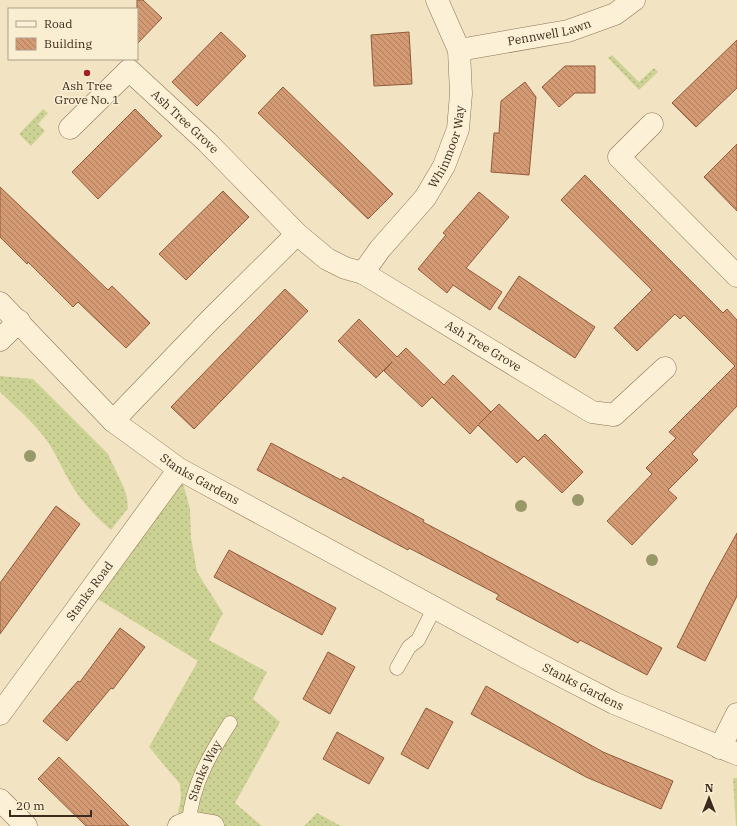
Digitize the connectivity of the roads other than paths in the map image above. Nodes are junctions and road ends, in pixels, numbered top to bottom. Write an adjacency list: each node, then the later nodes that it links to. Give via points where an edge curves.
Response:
1 (437, 0): 3 (street, Whinmoor Way)
2 (634, 0): 3 (street, Pennwell Lawn, via 615,14 568,31)
3 (460, 50): 7 (street, Whinmoor Way, via 458,129 444,166 425,198 380,249)
4 (652, 124): 8 (street, via 619,157)
5 (70, 128): 6 (street, Ash Tree Grove, via 129,70 206,142)
6 (297, 234): 7 (street, Ash Tree Grove, via 327,260); 13 (street)
7 (363, 273): 12 (street, Ash Tree Grove, via 592,412 614,415)
8 (737, 276)
9 (0, 303): 10 (street, Stanks Gardens)
10 (19, 321): 11 (street); 13 (street, Stanks Gardens)
11 (0, 340)
12 (665, 368)
13 (113, 421): 14 (street, Stanks Gardens)
14 (179, 469): 15 (street, Stanks Gardens); 17 (street, Stanks Road)
15 (435, 607): 16 (lane, via 418,640 409,647); 20 (street, Stanks Gardens, via 614,703)
16 (397, 668)
17 (0, 714)
18 (737, 714): 20 (street)
19 (230, 723): 22 (lane, Stanks Way, via 200,775)
20 (728, 751)
21 (0, 800): 23 (street)
22 (184, 824): 24 (street, Stanks Way)
23 (26, 826)
24 (213, 826)

